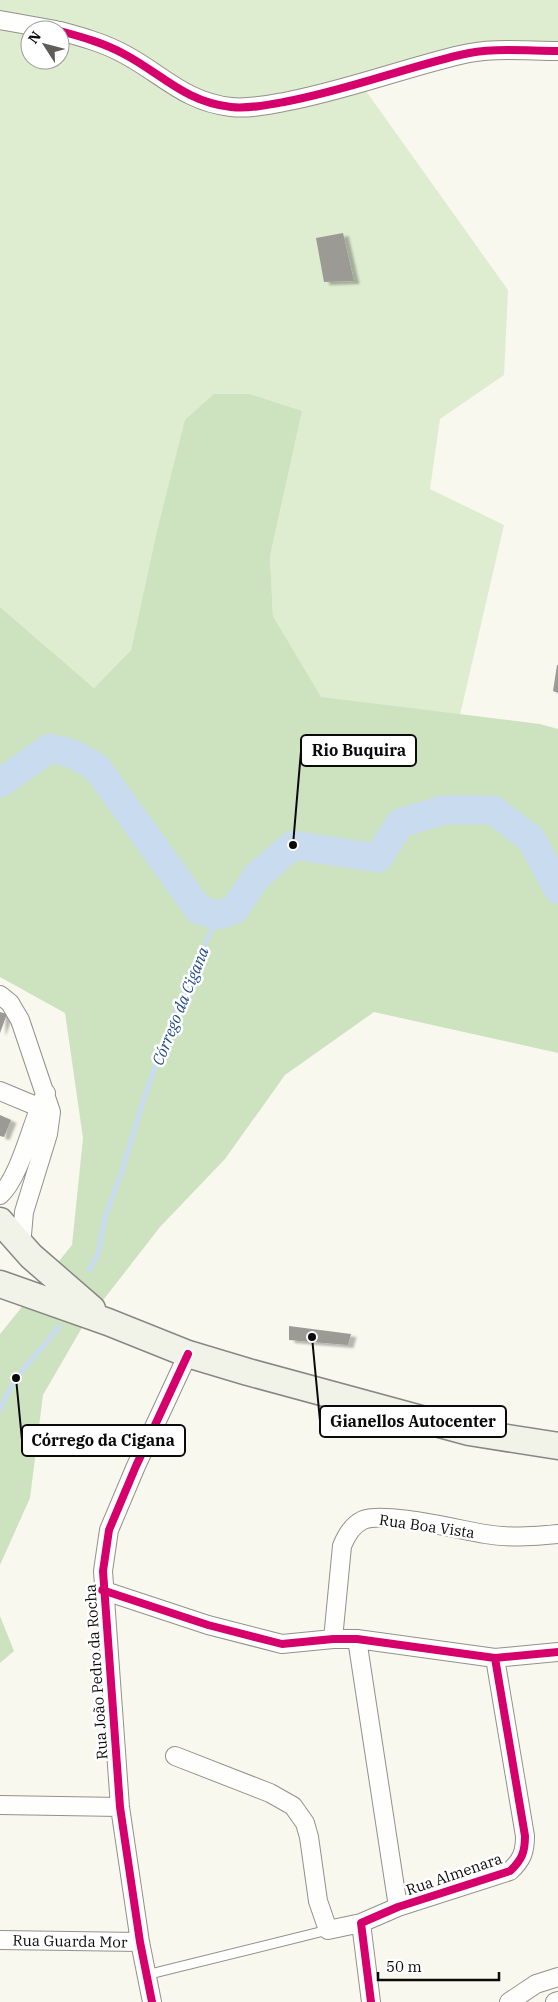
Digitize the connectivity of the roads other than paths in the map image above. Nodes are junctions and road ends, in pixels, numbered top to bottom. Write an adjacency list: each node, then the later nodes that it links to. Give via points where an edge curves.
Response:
1 (0, 20): 2 (street)
2 (20, 24)
3 (70, 34): 4 (street, via 125,54 180,92 205,102 232,107 314,97 462,54)
4 (558, 51)
5 (0, 995): 7 (street, via 10,1003 20,1020)
6 (0, 1091): 7 (street)
7 (45, 1104): 8 (street, via 6,1190); 9 (street, via 48,1134 24,1212)
8 (0, 1195)
9 (6, 1237): 13 (main road)
10 (0, 1284): 11 (main road)
11 (45, 1299): 12 (main road, via 8,1302); 13 (main road)
12 (0, 1306)
13 (108, 1322): 14 (main road)
14 (188, 1354): 15 (main road, via 469,1432); 17 (street, Rua João Pedro da Rocha, via 109,1530)
15 (558, 1446)
16 (558, 1534): 18 (street, Rua Boa Vista, via 512,1536 413,1522 363,1520 347,1534 342,1546)
17 (102, 1590): 18 (street, via 260,1640 294,1644); 24 (street, Rua João Pedro da Rocha)
18 (333, 1638): 19 (street)
19 (357, 1639): 21 (street); 25 (street)
20 (558, 1652): 21 (street)
21 (495, 1658): 25 (street, Rua Almenara, via 525,1849 520,1861 510,1871)
22 (175, 1756): 27 (street, via 270,1793 293,1806 305,1823 309,1837 318,1901)
23 (0, 1805): 24 (street)
24 (120, 1807): 29 (street, Rua João Pedro da Rocha)
25 (398, 1907): 26 (street, Rua Almenara)
26 (361, 1923): 27 (street, Rua Almenara); 33 (street)
27 (328, 1930): 30 (lane)
28 (0, 1940): 29 (street, Rua Guarda Mor)
29 (140, 1942): 30 (street, Rua João Pedro da Rocha)
30 (146, 1975): 32 (street, Rua João Pedro da Rocha)
31 (558, 1977): 34 (street, via 536,1984)
32 (152, 2002)
33 (371, 2002)
34 (509, 2002)

